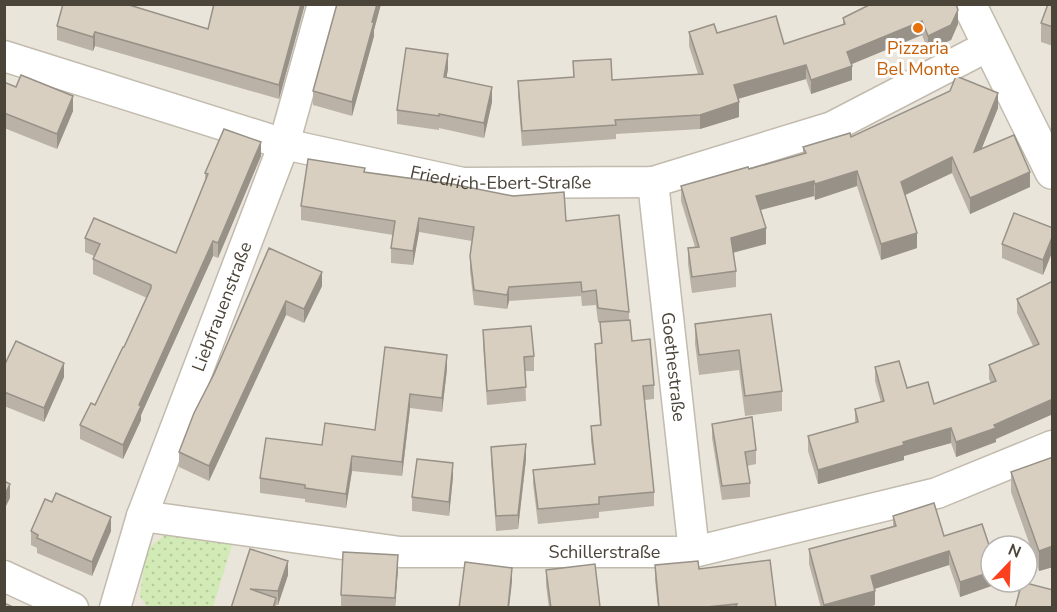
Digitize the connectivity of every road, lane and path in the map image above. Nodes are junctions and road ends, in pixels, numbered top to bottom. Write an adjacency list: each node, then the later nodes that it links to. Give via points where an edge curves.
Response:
1 (323, 4): 5 (street, Liebfrauenstraße)
2 (969, 4): 3 (street)
3 (988, 46): 6 (street); 7 (street, Friedrich-Ebert-Straße, via 832,127)
4 (4, 56): 5 (street, Friedrich-Ebert-Straße)
5 (284, 144): 7 (street, Friedrich-Ebert-Straße, via 463,183); 9 (street, Liebfrauenstraße)
6 (1053, 172)
7 (653, 182): 10 (street, Goethestraße)
8 (1053, 446): 10 (street, Schillerstraße, via 937,493)
9 (142, 516): 10 (street, Schillerstraße, via 399,552); 13 (street, Liebfrauenstraße)
10 (694, 552)
11 (4, 576): 12 (street)
12 (73, 608)
13 (115, 608)

